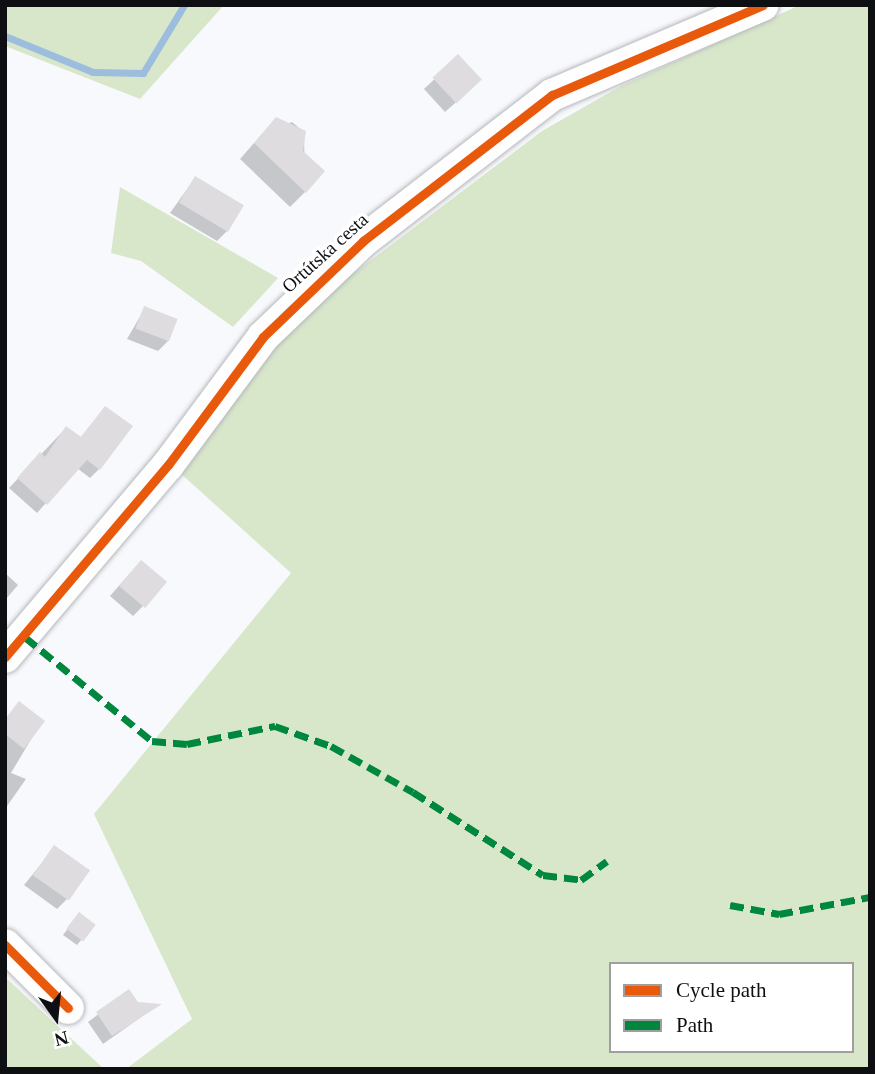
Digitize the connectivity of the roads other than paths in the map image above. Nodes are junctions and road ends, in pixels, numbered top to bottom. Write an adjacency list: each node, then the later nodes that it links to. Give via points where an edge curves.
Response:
1 (763, 5): 2 (street, Ortútska cesta, via 552,95 363,241 263,337 168,465)
2 (7, 651)
3 (5, 946): 4 (street)
4 (68, 1007)

